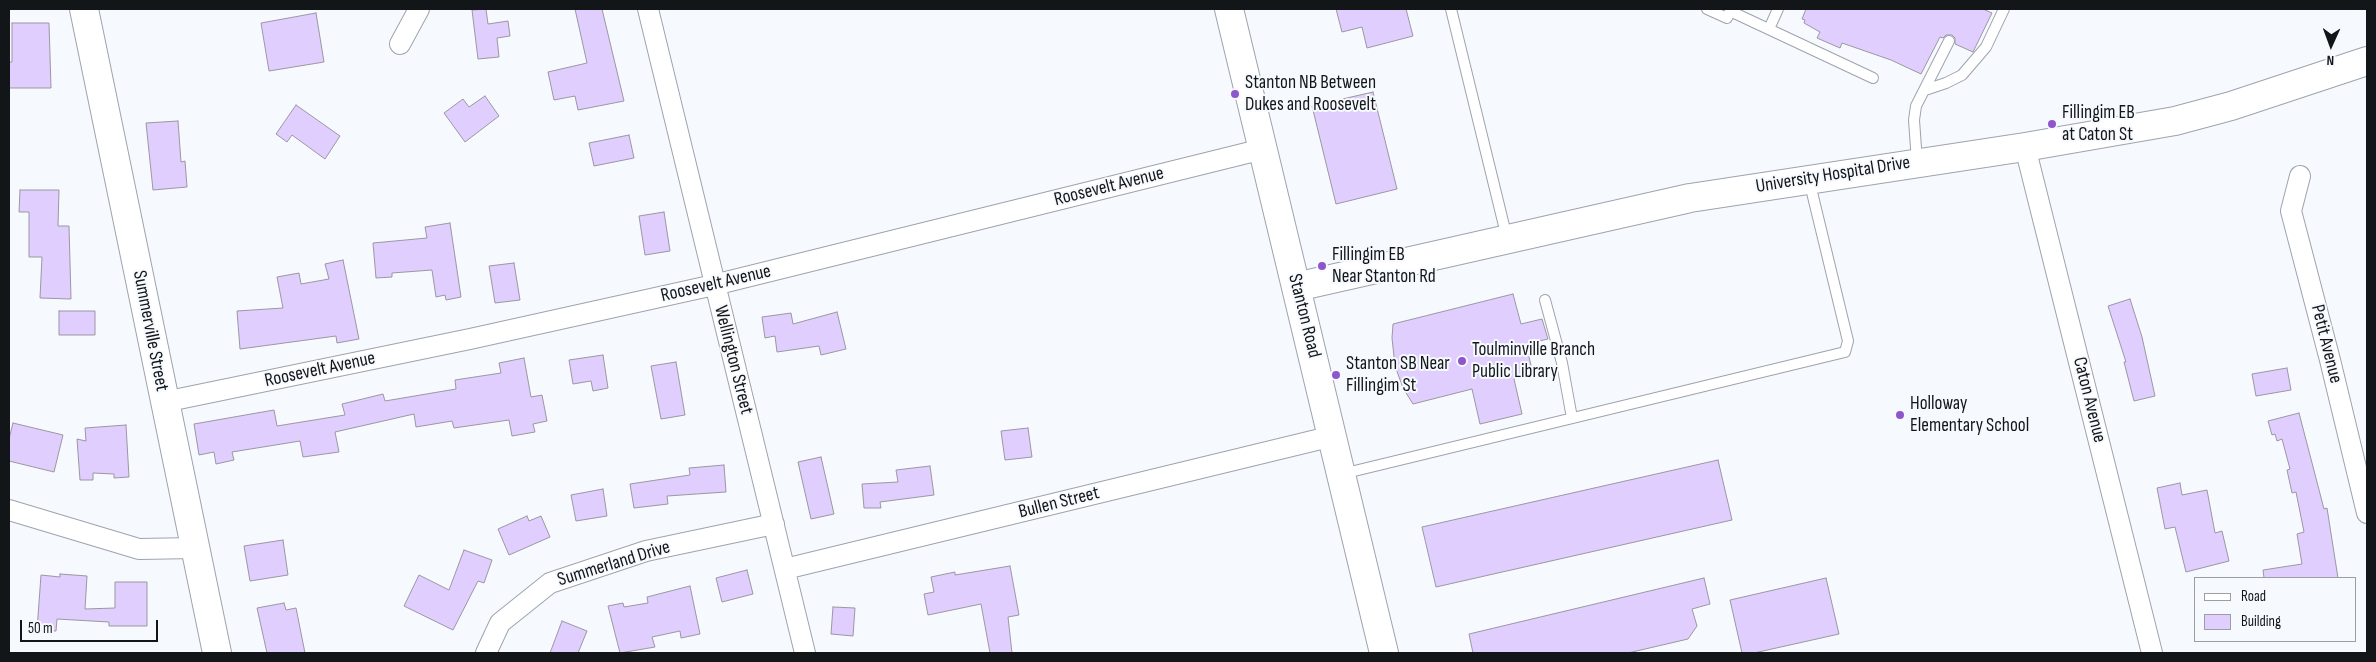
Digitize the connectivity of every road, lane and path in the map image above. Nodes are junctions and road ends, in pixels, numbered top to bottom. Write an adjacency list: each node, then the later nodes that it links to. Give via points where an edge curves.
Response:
1 (84, 9): 24 (street, Summerville Street)
2 (419, 9): 11 (street)
3 (648, 9): 21 (street, Wellington Street)
4 (1229, 9): 16 (street, Stanton Road)
5 (1451, 9): 20 (lane)
6 (1707, 9): 9 (lane, via 1726,18 1730,11)
7 (1778, 9): 9 (lane)
8 (2004, 9): 14 (lane, via 1986,47 1962,75)
9 (1769, 29): 13 (lane)
10 (1949, 41): 14 (lane)
11 (400, 44)
12 (2367, 61): 15 (street, University Hospital Drive, via 2175,121)
13 (1872, 78)
14 (1925, 90): 17 (lane, via 1916,106 1914,120)
15 (2025, 147): 17 (street, University Hospital Drive); 37 (street, Caton Avenue)
16 (1263, 148): 21 (street, Roosevelt Avenue); 22 (street, Stanton Road)
17 (1917, 163): 19 (street, University Hospital Drive)
18 (2300, 176): 29 (street, Petit Avenue, via 2290,211)
19 (1808, 179): 20 (street, University Hospital Drive, via 1670,202); 25 (lane, via 1848,341 1845,352)
20 (1507, 240): 22 (street, University Hospital Drive)
21 (714, 285): 24 (street, Roosevelt Avenue); 30 (street, Wellington Street)
22 (1296, 287): 26 (street, Stanton Road)
23 (1545, 300): 25 (lane, via 1562,363)
24 (164, 402): 31 (street, Summerville Street)
25 (1572, 418): 27 (lane)
26 (1333, 436): 27 (street, Stanton Road); 32 (street, Bullen Street)
27 (1342, 474): 36 (street, Stanton Road)
28 (9, 510): 31 (street, via 139,548)
29 (2367, 513)
30 (774, 524): 32 (street, Wellington Street); 34 (street, Summerland Drive, via 646,551 550,583 500,623)
31 (195, 548): 33 (street, Summerville Street)
32 (785, 569): 35 (street, Wellington Street)
33 (217, 653)
34 (486, 653)
35 (805, 653)
36 (1384, 653)
37 (2152, 653)

